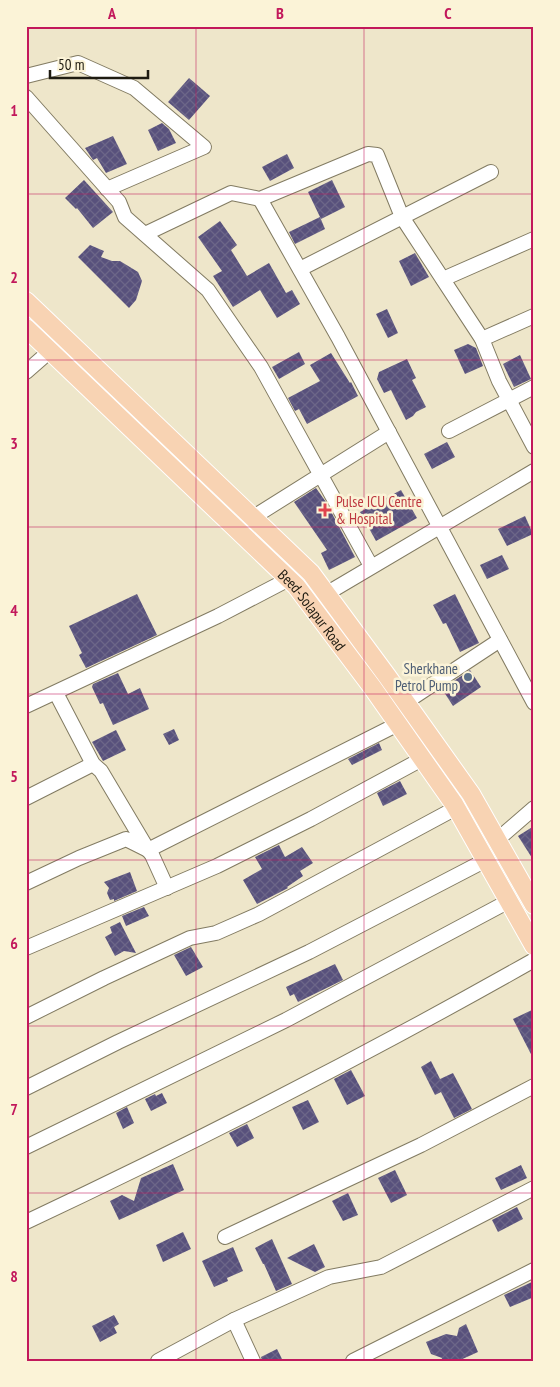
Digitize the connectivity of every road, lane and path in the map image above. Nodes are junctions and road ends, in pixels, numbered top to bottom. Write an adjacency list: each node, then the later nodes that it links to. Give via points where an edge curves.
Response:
1 (26, 76): 4 (street, via 78,63 134,88 204,147)
2 (26, 97): 4 (street)
3 (491, 172): 6 (street)
4 (107, 189): 7 (street, via 119,202 124,217)
5 (260, 199): 6 (street, via 368,154 377,155); 7 (street, via 231,193); 9 (street)
6 (402, 217): 9 (street); 10 (street)
7 (145, 234): 23 (street, via 208,290 260,367)
8 (534, 239): 10 (street)
9 (300, 269): 20 (street)
10 (443, 280): 14 (street)
11 (26, 301): 24 (main road, Beed-Solapur Road)
12 (534, 316): 14 (street)
13 (26, 328): 15 (main road, Beed-Solapur Road)
14 (482, 339): 18 (street)
15 (50, 351): 16 (street); 27 (main road, Beed-Solapur Road)
16 (26, 372)
17 (534, 387): 18 (street)
18 (509, 399): 19 (street); 21 (street)
19 (449, 431)
20 (389, 432): 23 (street); 25 (street)
21 (534, 447)
22 (534, 470): 25 (street)
23 (320, 475): 24 (street); 26 (street)
24 (252, 518): 28 (main road, Beed-Solapur Road, via 311,573)
25 (439, 526): 26 (street); 29 (street)
26 (371, 566): 28 (street)
27 (289, 579): 30 (street); 34 (main road, Beed-Solapur Road)
28 (326, 594): 31 (main road, Beed-Solapur Road)
29 (500, 640): 31 (street); 32 (street)
30 (56, 693): 33 (street); 36 (street)
31 (406, 702): 40 (main road, Beed-Solapur Road, via 470,794)
32 (534, 702)
33 (26, 706)
34 (398, 724): 35 (main road, Beed-Solapur Road); 41 (street)
35 (422, 759): 38 (main road, Beed-Solapur Road); 44 (street, via 311,819)
36 (93, 764): 37 (street); 41 (street)
37 (26, 798)
38 (456, 808): 42 (main road, Beed-Solapur Road); 50 (street, via 259,914 216,933 190,938)
39 (534, 808): 40 (street)
40 (497, 840): 46 (main road, Beed-Solapur Road)
41 (148, 850): 43 (street, via 126,839); 44 (street)
42 (486, 860): 45 (main road, Beed-Solapur Road); 52 (street, via 309,952)
43 (26, 883)
44 (167, 888): 48 (street)
45 (509, 901): 47 (main road, Beed-Solapur Road); 53 (street, via 286,1020)
46 (534, 905)
47 (534, 946)
48 (26, 948)
49 (534, 960): 55 (street, via 454,1006 165,1156)
50 (26, 1017)
51 (534, 1086): 56 (street)
52 (26, 1088)
53 (26, 1147)
54 (534, 1188): 58 (street, via 381,1267 329,1277)
55 (26, 1222)
56 (225, 1237)
57 (533, 1271): 61 (street)
58 (234, 1320): 59 (street); 60 (street)
59 (158, 1361)
60 (252, 1361)
61 (353, 1361)

